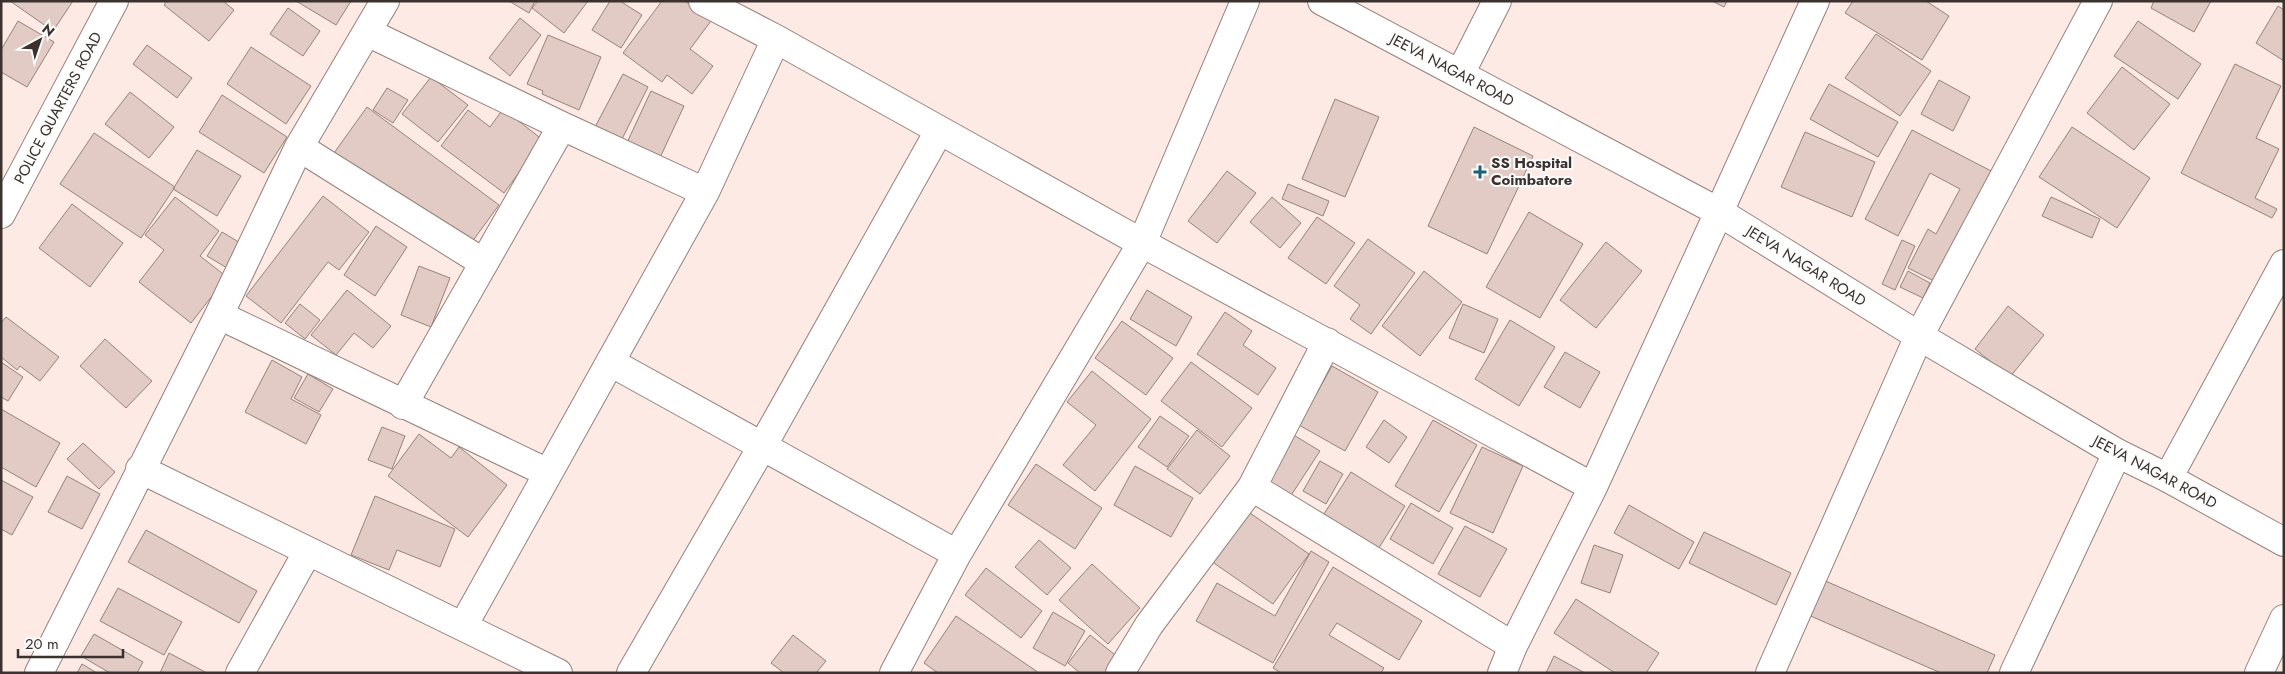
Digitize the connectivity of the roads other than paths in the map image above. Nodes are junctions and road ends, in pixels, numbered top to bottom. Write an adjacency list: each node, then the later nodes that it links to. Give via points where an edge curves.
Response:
1 (114, 1): 17 (street, POLICE QUARTERS ROAD)
2 (386, 1): 9 (street)
3 (703, 1): 10 (street)
4 (1245, 1): 18 (street)
5 (1322, 1): 11 (street, JEEVA NAGAR ROAD)
6 (1498, 1): 11 (street)
7 (1815, 1): 16 (street)
8 (2098, 1): 22 (street)
9 (367, 32): 12 (street); 14 (street)
10 (776, 39): 13 (street); 15 (street)
11 (1460, 74): 16 (street, JEEVA NAGAR ROAD)
12 (562, 126): 15 (street); 19 (street)
13 (939, 131): 18 (street); 26 (street)
14 (299, 147): 19 (street); 21 (street)
15 (705, 192): 24 (street)
16 (1718, 212): 22 (street, JEEVA NAGAR ROAD); 32 (street)
17 (1, 214)
18 (1142, 243): 23 (street); 35 (street)
19 (484, 263): 25 (street)
20 (2284, 264): 30 (street)
21 (219, 315): 25 (street); 28 (street)
22 (1919, 336): 27 (street, JEEVA NAGAR ROAD); 46 (street)
23 (1327, 342): 31 (street); 32 (street)
24 (610, 362): 26 (street); 29 (street)
25 (403, 405): 29 (street)
26 (763, 445): 35 (street); 42 (street)
27 (2117, 453): 30 (street, JEEVA NAGAR ROAD); 47 (street)
28 (140, 469): 34 (street); 39 (street)
29 (548, 474): 37 (street)
30 (2168, 478): 33 (street, JEEVA NAGAR ROAD)
31 (1252, 487): 38 (street); 44 (street, via 1149,624)
32 (1593, 487): 38 (street)
33 (2284, 542)
34 (308, 551): 37 (street); 40 (street)
35 (957, 554): 43 (street)
36 (2284, 619): 48 (street)
37 (463, 626): 41 (street)
38 (1513, 646): 45 (street)
39 (39, 673)
40 (240, 673)
41 (558, 673)
42 (631, 673)
43 (894, 673)
44 (1120, 673)
45 (1502, 673)
46 (1770, 673)
47 (2014, 673)
48 (2259, 673)

